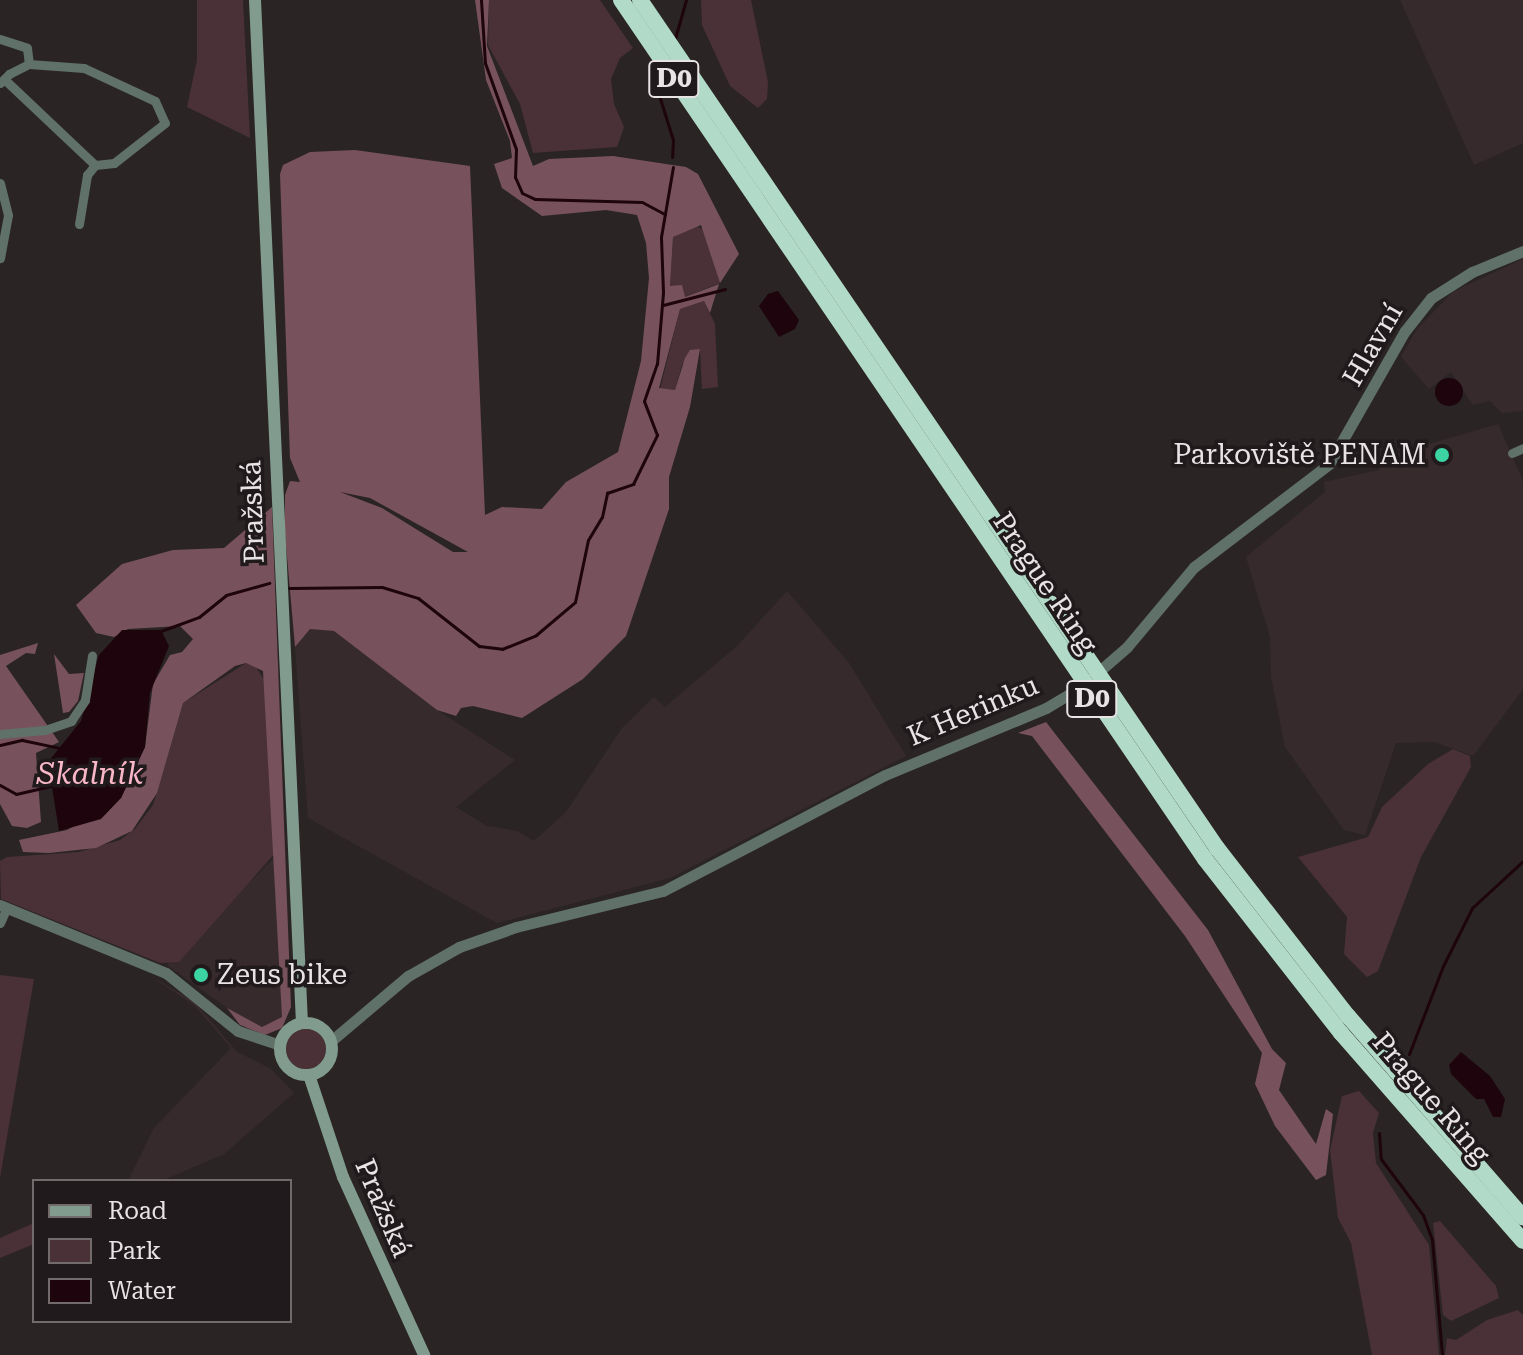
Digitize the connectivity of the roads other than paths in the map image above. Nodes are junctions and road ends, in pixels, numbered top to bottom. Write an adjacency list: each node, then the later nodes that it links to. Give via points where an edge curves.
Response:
1 (255, 0): 20 (main road, Pražská)
2 (621, 0): 7 (highway, Prague Ring / D0)
3 (640, 0): 7 (highway, Prague Ring / D0)
4 (0, 39): 5 (street, via 27,48)
5 (29, 64): 6 (street); 8 (street, via 84,68 155,101 165,113 161,129 114,163)
6 (2, 81): 8 (street)
7 (734, 153): 24 (highway, Prague Ring / D0, via 1140,741 1348,1016); 25 (highway, Prague Ring / D0, via 1117,736 1341,1033)
8 (95, 165): 10 (street, via 87,175)
9 (0, 183): 12 (street, via 8,215)
10 (79, 224)
11 (1523, 251): 15 (street, Hlavní, via 1445,287 1421,309)
12 (0, 258)
13 (1523, 448): 14 (street)
14 (1512, 453)
15 (1329, 464): 21 (street, K Herinku, via 1187,573 1118,657 1054,704 885,775 666,890 476,939 420,968)
16 (92, 656): 17 (street, via 85,700 71,721 45,730)
17 (0, 734)
18 (3, 906): 19 (street); 22 (street, via 166,973 238,1031)
19 (0, 923)
20 (302, 1023): 21 (main road, via 320,1027); 22 (main road, via 288,1029)
21 (331, 1041): 23 (main road, via 328,1063)
22 (280, 1045): 23 (main road, via 289,1068)
23 (309, 1075): 26 (main road, Pražská, via 332,1150)
24 (1523, 1217)
25 (1523, 1241)
26 (424, 1355)

